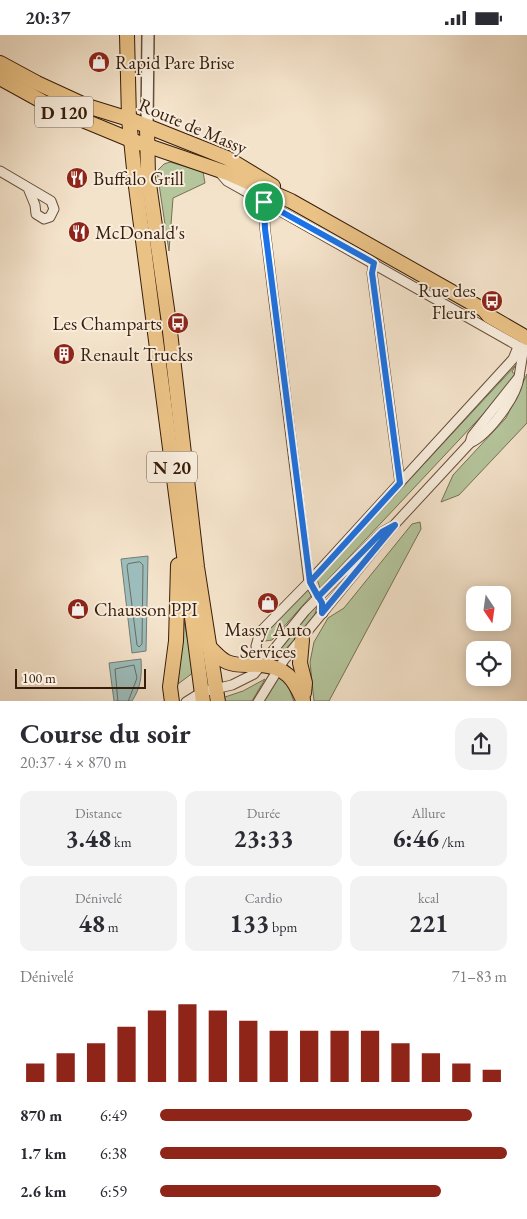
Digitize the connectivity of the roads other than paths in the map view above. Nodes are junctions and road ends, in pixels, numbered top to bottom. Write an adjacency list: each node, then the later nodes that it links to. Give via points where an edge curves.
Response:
1 (127, 35): 5 (main road, N 20)
2 (148, 35): 6 (street, N 20)
3 (0, 63): 5 (main road, Route de Massy / D 120, via 80,103)
4 (0, 79): 7 (main road, Route de Massy / D 120, via 56,109)
5 (129, 119): 6 (main road, Route de Massy / D 120); 7 (main road, N 20)
6 (147, 126): 8 (main road, N 20); 13 (main road, Route de Massy / D 120, via 227,158)
7 (131, 140): 8 (main road, Route de Massy / D 120); 16 (main road, N 20)
8 (147, 145): 9 (main road, Route de Massy / D 120); 16 (main road, N 20)
9 (216, 169): 13 (main road, Route de Massy / D 120); 14 (street, Route de Massy, via 227,181)
10 (0, 171): 11 (street)
11 (28, 188): 12 (street); 15 (street)
12 (48, 199): 15 (street); 15 (street, via 54,209 47,218 36,214)
13 (291, 201): 18 (main road, D 120, via 491,311)
14 (264, 202): 17 (street, Route de Massy); 23 (street)
15 (35, 205)
16 (154, 261): 22 (main road, N 20); 27 (main road, N 20)
17 (374, 263): 18 (street, Route de Massy); 20 (street, via 372,273)
18 (524, 342): 19 (street); 20 (street, via 514,359)
19 (522, 372): 21 (street, via 502,412)
20 (400, 483): 23 (street)
21 (395, 525): 24 (street, via 382,532); 25 (street)
22 (182, 543): 30 (main road); 32 (main road, N 20)
23 (310, 582): 24 (street); 28 (street, via 258,637 256,651)
24 (318, 597): 25 (street); 28 (street)
25 (322, 613): 26 (street)
26 (302, 640): 29 (street); 37 (main road)
27 (209, 647): 28 (main road, via 228,662 244,667); 31 (main road, N 20)
28 (261, 665): 29 (main road); 31 (street, via 244,680)
29 (278, 669): 36 (street); 37 (main road, via 293,679)
30 (170, 687): 33 (main road); 34 (main road)
31 (217, 695): 32 (street)
32 (203, 697): 35 (street)
33 (163, 701)
34 (172, 701)
35 (186, 701)
36 (258, 701)
37 (303, 701)

